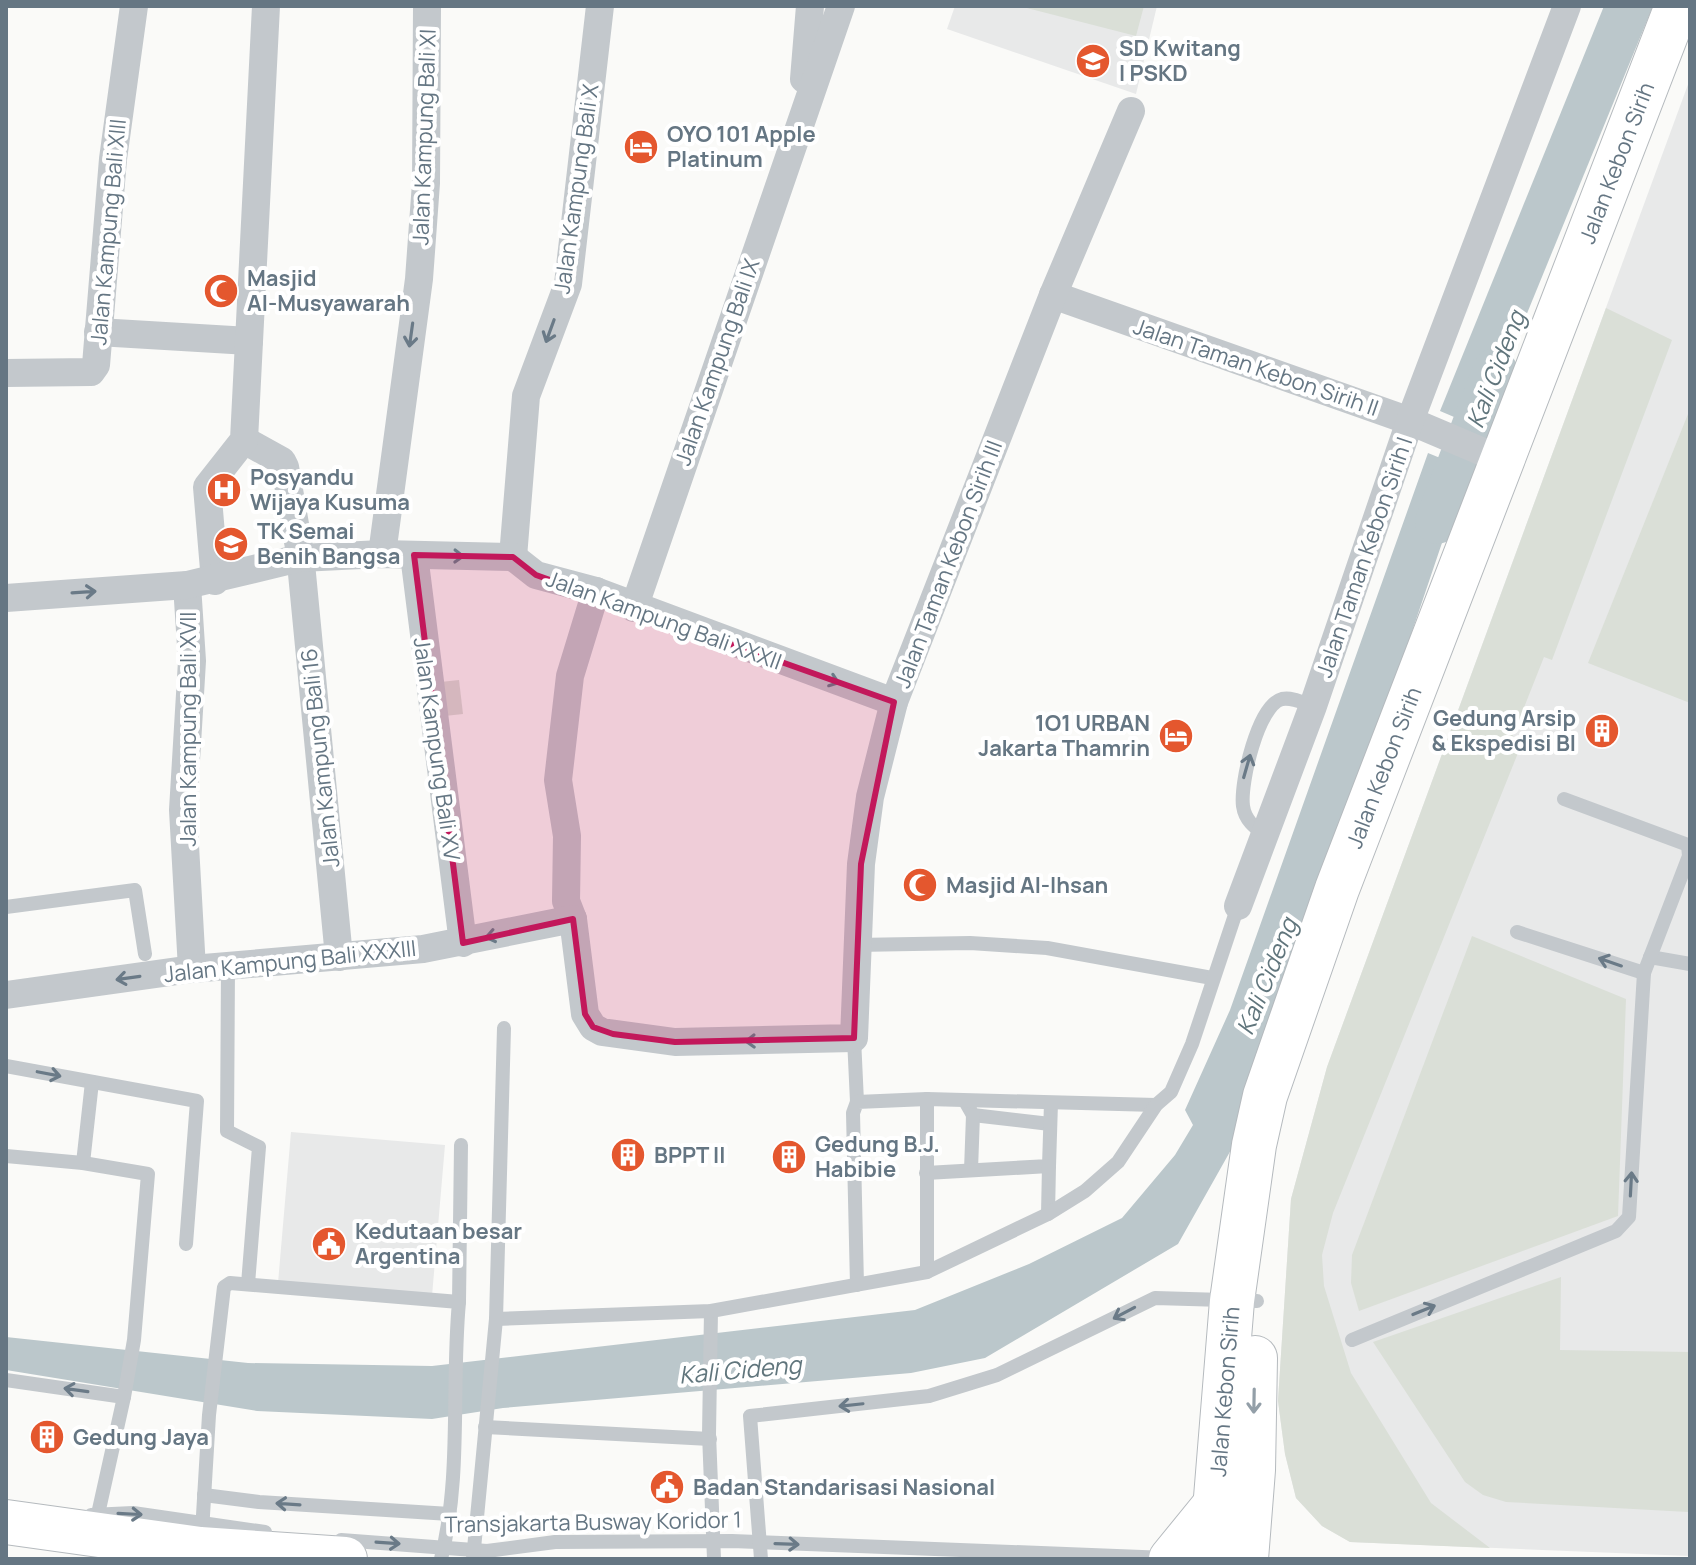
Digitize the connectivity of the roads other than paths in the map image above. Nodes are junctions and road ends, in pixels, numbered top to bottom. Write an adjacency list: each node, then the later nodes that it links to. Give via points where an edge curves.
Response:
1 (134, 6): 13 (street, Jalan Kampung Bali XIII, via 113,159)
2 (266, 6): 14 (street)
3 (427, 6): 19 (street, Jalan Kampung Bali XI, one-way to 19, via 426,183 419,279)
4 (600, 6): 21 (street, Jalan Kampung Bali X, one-way to 21, via 568,284 526,396)
5 (810, 6): 11 (street, Jalan Kampung Bali IX)
6 (841, 6): 11 (street, Jalan Kampung Bali IX)
7 (1567, 6): 16 (street, Jalan Taman Kebon Sirih I)
8 (1677, 6): 18 (main road, Jalan Kebon Sirih)
9 (1690, 27): 69 (main road, Jalan Kebon Sirih, via 1312,1023 1287,1100)
10 (1131, 111): 12 (street, Jalan Taman Kebon Sirih III)
11 (800, 116): 26 (street, Jalan Kampung Bali IX)
12 (1053, 295): 16 (street, Jalan Taman Kebon Sirih II); 27 (street, Jalan Taman Kebon Sirih III)
13 (98, 332): 14 (street); 15 (street, Jalan Kampung Bali XIII, via 91,372)
14 (249, 341): 17 (street)
15 (6, 373)
16 (1422, 426): 18 (street, Jalan Taman Kebon Sirih II); 28 (street, Jalan Taman Kebon Sirih I)
17 (244, 440): 22 (street, Jalan Kampung Bali 16, via 284,464); 23 (street, Jalan Kampung Bali XVII, via 207,487)
18 (1494, 457): 69 (main road, Jalan Kebon Sirih, via 1265,1096 1254,1145)
19 (382, 554): 20 (street); 22 (street)
20 (414, 555): 21 (street, one-way to 21); 36 (street, Jalan Kampung Bali XV)
21 (513, 557): 24 (street, Jalan Kampung Bali XXXII, via 536,575)
22 (300, 558): 23 (street); 39 (street, Jalan Kampung Bali 16)
23 (201, 583): 25 (street, one-way to 23); 43 (street, Jalan Kampung Bali XVII, via 183,810)
24 (596, 591): 26 (street, Jalan Kampung Bali XXXII); 34 (street, via 570,676 558,780 567,836 566,901)
25 (6, 598)
26 (634, 608): 27 (street, Jalan Kampung Bali XXXII, one-way to 27)
27 (894, 702): 37 (street, Jalan Taman Kebon Sirih III, via 870,797)
28 (1313, 706): 30 (street, Jalan Taman Kebon Sirih I); 30 (lane, one-way to 28, via 1250,824 1243,775 1266,710 1280,699)
29 (1564, 799): 31 (lane, via 1684,841)
30 (1265, 835): 32 (street, Jalan Taman Kebon Sirih I)
31 (1687, 868): 40 (lane)
32 (1238, 906): 45 (lane, Jalan Taman Kebon Sirih I)
33 (6, 907): 38 (lane, via 135,890)
34 (573, 919): 36 (street, Jalan Kampung Bali XXXIII, one-way to 36); 48 (street, one-way to 34, via 675,1042 602,1032 585,1014)
35 (1517, 932): 44 (lane, one-way to 35)
36 (463, 943): 39 (street, Jalan Kampung Bali XXXIII)
37 (856, 945): 45 (lane, via 1047,948); 48 (street, Jalan Taman Kebon Sirih III)
38 (145, 954)
39 (339, 957): 42 (street, Jalan Kampung Bali XXXIII)
40 (1650, 957): 41 (lane); 44 (lane)
41 (1690, 964)
42 (228, 967): 43 (street, Jalan Kampung Bali XXXIII); 67 (lane, via 227,1131 259,1147)
43 (192, 969): 46 (street, Jalan Kampung Bali XXXIII, one-way to 46)
44 (1644, 973): 73 (lane, one-way to 44, via 1624,1226 1629,1217)
45 (1212, 978): 55 (lane, Jalan Taman Kebon Sirih I, via 1171,1092)
46 (6, 995)
47 (504, 1028): 72 (lane)
48 (854, 1038): 53 (lane)
49 (6, 1066): 50 (lane, one-way to 50)
50 (92, 1082): 60 (lane); 65 (lane, via 197,1101)
51 (927, 1099): 52 (lane); 53 (lane); 63 (lane)
52 (965, 1101): 54 (lane); 56 (lane)
53 (857, 1102): 68 (lane)
54 (1051, 1103): 55 (lane); 57 (lane)
55 (1156, 1105): 64 (lane, Jalan Taman Kebon Sirih I, via 1118,1162)
56 (973, 1115): 57 (lane); 62 (lane)
57 (1050, 1124): 61 (lane)
58 (461, 1145): 70 (lane)
59 (6, 1156): 60 (lane)
60 (83, 1163): 75 (lane, via 148,1174)
61 (1049, 1166): 62 (lane); 64 (lane)
62 (971, 1170): 63 (lane)
63 (926, 1173): 66 (lane)
64 (1048, 1214): 66 (lane, Jalan Taman Kebon Sirih I)
65 (186, 1244)
66 (927, 1272): 68 (lane, Jalan Taman Kebon Sirih I)
67 (248, 1284): 70 (lane); 78 (lane, via 224,1287)
68 (857, 1285): 71 (lane, Jalan Taman Kebon Sirih I)
69 (1245, 1300): 79 (main road, Jalan Kebon Sirih); 86 (lane, one-way to 86, via 1147,1300 997,1375 929,1396 750,1416); 95 (main road, Jalan Kebon Sirih, one-way to 95, via 1253,1470)
70 (459, 1302): 80 (lane)
71 (711, 1313): 72 (lane, Jalan Taman Kebon Sirih I); 77 (lane)
72 (496, 1321): 76 (lane)
73 (1352, 1340)
74 (6, 1380): 75 (lane, one-way to 74)
75 (124, 1396): 82 (lane)
76 (485, 1426): 77 (lane); 89 (lane)
77 (710, 1436): 85 (lane)
78 (204, 1495): 80 (lane, one-way to 78); 84 (lane)
79 (1215, 1505): 90 (main road); 94 (main road, Jalan Kebon Sirih)
80 (450, 1514): 88 (lane)
81 (12, 1525): 82 (main road)
82 (96, 1525): 84 (main road, one-way to 84)
83 (282, 1534): 84 (lane)
84 (201, 1537): 87 (main road)
85 (714, 1541): 86 (lane, Transjakarta Busway Koridor 1); 89 (lane, Transjakarta Busway Koridor 1, via 555,1542); 91 (lane)
86 (759, 1543): 90 (lane, Transjakarta Busway Koridor 1, one-way to 90); 92 (lane)
87 (336, 1549): 88 (lane, Transjakarta Busway Koridor 1, one-way to 88)
88 (443, 1553): 89 (lane, Transjakarta Busway Koridor 1)
89 (474, 1554)
90 (1172, 1558): 93 (lane, Transjakarta Busway Koridor 1)
91 (714, 1559)
92 (761, 1559)
93 (1184, 1559)
94 (1211, 1559)
95 (1246, 1559)

